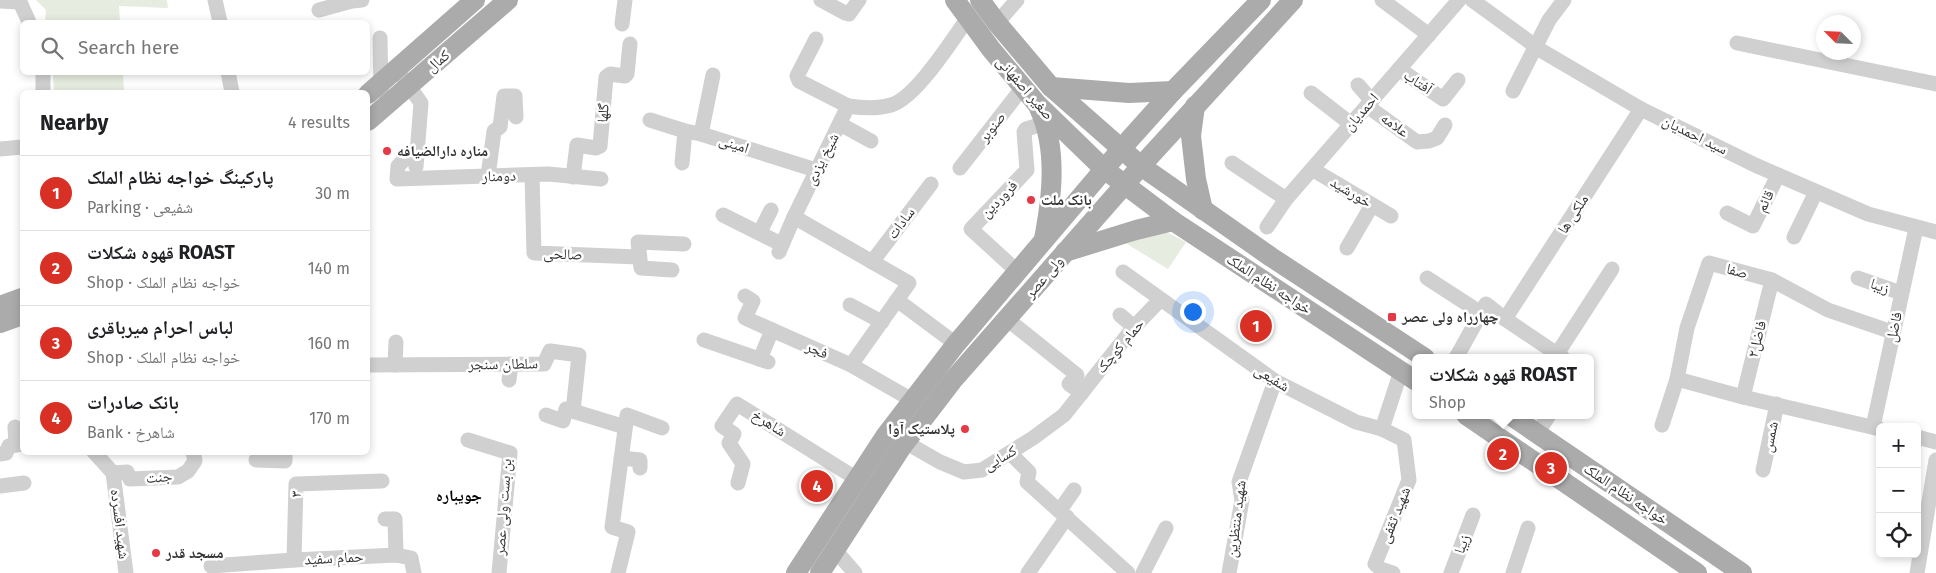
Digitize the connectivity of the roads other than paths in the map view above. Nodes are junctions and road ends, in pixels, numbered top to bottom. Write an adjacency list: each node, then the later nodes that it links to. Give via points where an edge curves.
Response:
1 (215, 0): 22 (street)
2 (362, 0): 19 (street)
3 (475, 0): 35 (main road, کمال)
4 (508, 0): 35 (main road, کمال)
5 (625, 0): 24 (street)
6 (821, 0): 7 (street, via 849,14)
7 (860, 0)
8 (955, 0): 20 (main road, صغیر اصفهانی)
9 (980, 0): 23 (main road, صغیر اصفهانی)
10 (1017, 0): 23 (street)
11 (1261, 0): 44 (main road, ولی عصر)
12 (1293, 0): 50 (main road, ولی عصر)
13 (1382, 0): 25 (street)
14 (1459, 0): 25 (street, احمدیان)
15 (1472, 0): 30 (street, سید احمدیان)
16 (1564, 0): 30 (street)
17 (0, 1): 18 (street)
18 (19, 1): 21 (street)
19 (319, 10)
20 (968, 18): 39 (main road, صغیر اصفهانی); 49 (street, via 910,93 892,105)
21 (28, 20)
22 (220, 20)
23 (997, 23): 40 (main road, صغیر اصفهانی)
24 (622, 24)
25 (1428, 36): 31 (street, احمدیان)
26 (380, 38): 43 (street)
27 (816, 39): 49 (street, via 797,76 798,81)
28 (1737, 43): 37 (street)
29 (630, 44): 77 (street, گلها, via 626,75 610,74 606,77 600,146 577,145)
30 (1535, 46): 45 (street); 52 (street, سید احمدیان)
31 (1399, 69): 36 (street, آفتاب, via 1443,99); 47 (street, احمدیان)
32 (713, 74): 61 (street)
33 (43, 75): 41 (street)
34 (229, 75): 42 (street)
35 (403, 78): 43 (main road, کمال); 51 (main road, کمال); 66 (street, via 421,102)
36 (1458, 80)
37 (1936, 84)
38 (1358, 86): 47 (street, علامه)
39 (1023, 87): 48 (main road, صغیر اصفهانی); 70 (street, صنوبر)
40 (1051, 87): 44 (main road, via 1129,93); 65 (main road, صغیر اصفهانی)
41 (43, 90)
42 (232, 90)
43 (374, 90): 51 (street)
44 (1173, 91): 65 (main road, ولی عصر)
45 (1513, 91)
46 (1311, 93): 58 (street)
47 (1369, 103): 58 (street, احمدیان); 59 (street, علامه, via 1417,142 1437,138)
48 (1037, 104): 56 (main road); 71 (main road, صغیر اصفهانی)
49 (848, 106): 57 (street, شیخ یزدی)
50 (1195, 106): 69 (main road, ولی عصر); 86 (main road, via 1191,136)
51 (383, 108): 54 (main road, کمال)
52 (1641, 109): 76 (street, سید احمدیان); 121 (street, ملکی ها)
53 (516, 117): 75 (street, via 516,96 504,96 500,127 494,131)
54 (370, 119)
55 (650, 120): 60 (street, امینی)
56 (1046, 123): 97 (main road, via 1052,166); 105 (street, فروردین, via 1026,129 1027,170 971,229)
57 (840, 124): 62 (street); 73 (street, شیخ یزدی)
58 (1351, 124): 72 (street, احمدیان)
59 (1446, 124)
60 (685, 131): 61 (street, امینی); 67 (street)
61 (701, 134): 73 (street, امینی)
62 (871, 141)
63 (20, 147): 64 (street)
64 (0, 150)
65 (1121, 150): 69 (main road, صغیر اصفهانی); 71 (main road, ولی عصر)
66 (417, 157): 78 (street); 78 (street, دومنار, via 405,159 398,166 397,178)
67 (682, 163)
68 (1232, 163): 83 (street)
69 (1141, 166): 81 (main road, ولی عصر); 86 (main road, خواجه نظام الملک)
70 (960, 168)
71 (1104, 169): 81 (main road, صغیر اصفهانی); 97 (main road, ولی عصر)
72 (1312, 169): 83 (street, احمدیان); 84 (street, خورشید)
73 (816, 170): 90 (street, شیخ یزدی)
74 (532, 175): 75 (street, دومنار); 77 (street, دومنار); 101 (street, صالحی, via 534,253)
75 (488, 176): 78 (street, دومنار)
76 (1778, 176): 82 (street, سید احمدیان); 87 (street, قائم, via 1753,226)
77 (573, 177): 79 (street, دومنار)
78 (415, 178)
79 (601, 180)
80 (931, 184): 102 (street, سادات)
81 (1124, 186): 91 (main road, خواجه نظام الملک); 100 (main road, ولی عصر)
82 (1816, 192): 93 (street, سید احمدیان, via 1868,214); 96 (street)
83 (1286, 199): 92 (street, احمدیان)
84 (1372, 205): 89 (street, خورشید); 99 (street)
85 (771, 210): 94 (street)
86 (1203, 210): 130 (main road, خواجه نظام الملک)
87 (1727, 212)
88 (723, 215): 94 (street)
89 (1391, 216)
90 (794, 217): 94 (street, شیخ یزدی, via 780,248); 102 (street)
91 (1173, 221): 100 (main road); 138 (main road, خواجه نظام الملک)
92 (1267, 227)
93 (1916, 228): 95 (street, سید احمدیان); 110 (street, فاضل)
94 (760, 232)
95 (1936, 232)
96 (1794, 237)
97 (1044, 241): 105 (main road, ولی عصر)
98 (684, 244): 101 (street, via 638,242)
99 (1347, 248)
100 (1066, 252): 120 (main road, ولی عصر)
101 (640, 257): 104 (street, via 641,268)
102 (872, 262): 113 (street, via 909,283)
103 (1612, 269): 133 (street)
104 (672, 270)
105 (1018, 272): 129 (main road, ولی عصر)
106 (1123, 272): 114 (street, شفیعی)
107 (1427, 278): 117 (street)
108 (1858, 278): 110 (street, زیبا)
109 (1772, 280): 126 (street, صفا, via 1828,310); 139 (street, صفا, via 1709,263 1686,328); 143 (street, فاضل۲)
110 (1901, 293): 126 (street, فاضل)
111 (744, 296): 125 (street, فجر, via 753,301 745,318)
112 (20, 299): 116 (main road)
113 (897, 300): 122 (street); 129 (street)
114 (1160, 300): 124 (street, حمام کوچک); 141 (street, شفیعی)
115 (850, 305): 122 (street)
116 (0, 306)
117 (1481, 313): 121 (street, via 1486,304); 131 (street)
118 (1120, 315): 124 (street)
119 (20, 316): 123 (main road)
120 (1007, 319): 142 (street, via 1078,375 1069,384); 161 (main road, ولی عصر, via 953,380)
121 (1505, 319): 132 (street)
122 (882, 322): 137 (street)
123 (0, 323)
124 (1134, 327): 142 (street, حمام کوچک)
125 (772, 330): 127 (street, via 764,361); 137 (street, فجر)
126 (1892, 332): 151 (street, فاضل)
127 (704, 340)
128 (396, 342): 136 (street)
129 (956, 344): 144 (main road, ولی عصر)
130 (1420, 354)
131 (1458, 354)
132 (1557, 354)
133 (1561, 354)
134 (511, 364): 136 (street, سلطان سنجر); 140 (street); 146 (street, سلطان سنجر, via 544,364 550,351 579,355)
135 (370, 365): 136 (street, سلطان سنجر)
136 (395, 365)
137 (851, 365): 144 (street, فجر)
138 (1408, 376): 157 (street)
139 (1676, 379): 143 (street, فاضل); 152 (street, صفا)
140 (509, 380)
141 (1275, 381): 157 (street, شفیعی, via 1356,422); 202 (street, شهید منتظرین, via 1239,482 1242,500)
142 (1082, 393): 164 (street, کسایی, via 1064,415)
143 (1742, 397): 145 (street, فاضل)
144 (912, 400): 176 (main road, ولی عصر)
145 (1776, 404): 156 (street, فاضل); 174 (street, شمس)
146 (574, 411): 147 (street, via 566,409 563,421); 154 (street)
147 (546, 415)
148 (1472, 419): 171 (main road, خواجه نظام الملک)
149 (1516, 419): 158 (main road, خواجه نظام الملک)
150 (1548, 419): 158 (street)
151 (1878, 423)
152 (1662, 426)
153 (15, 427): 163 (street)
154 (625, 427): 155 (street, via 627,415); 169 (street)
155 (662, 428)
156 (1876, 428)
157 (1382, 429): 203 (street, شهید ثقفی, via 1404,440 1409,480 1375,564)
158 (1541, 437): 171 (main road); 207 (main road, خواجه نظام الملک)
159 (1921, 438): 162 (street)
160 (468, 440): 196 (street, بن بست ولی عصر, via 510,454)
161 (905, 442): 164 (street, کسایی, via 964,472 982,470); 187 (main road, ولی عصر)
162 (1936, 442)
163 (19, 444): 165 (street, via 9,446 6,453)
164 (1010, 453): 182 (street, via 1029,472 1027,482)
165 (0, 454)
166 (97, 455): 175 (street, شهید افسرده)
167 (194, 455): 175 (street, جنت, via 195,461 188,471 178,477 130,479 127,472)
168 (285, 455): 170 (street, via 285,461)
169 (621, 458): 173 (street, via 640,460); 197 (street, via 612,527 628,532)
170 (256, 460)
171 (1532, 460): 206 (main road, خواجه نظام الملک)
172 (1936, 460): 208 (street)
173 (640, 468)
174 (1763, 470)
175 (113, 473): 194 (street, شهید افسرده)
176 (856, 479): 179 (street, شاهرخ, via 737,404 722,426 734,434 729,443 744,464); 198 (main road, ولی عصر)
177 (382, 481): 189 (street, ۳, via 296,484)
178 (24, 483): 180 (street)
179 (738, 483)
180 (0, 486)
181 (1074, 490): 182 (street)
182 (1064, 514): 193 (street); 200 (street)
183 (1473, 515): 204 (street, زیبا)
184 (385, 520): 188 (street, via 395,519)
185 (1166, 528): 201 (street)
186 (1528, 528): 205 (street)
187 (835, 550): 192 (street); 199 (main road, ولی عصر)
188 (396, 555): 189 (street, حمام سفید); 195 (street, via 411,558)
189 (294, 560): 191 (street, حمام سفید)
190 (211, 566): 191 (street, حمام سفید)
191 (256, 568)
192 (854, 571)
193 (1121, 571)
194 (126, 573)
195 (414, 573)
196 (499, 573)
197 (618, 573)
198 (796, 573)
199 (820, 573)
200 (1028, 573)
201 (1142, 573)
202 (1229, 573)
203 (1393, 573)
204 (1451, 573)
205 (1514, 573)
206 (1697, 573)
207 (1742, 573)
208 (1917, 573)

